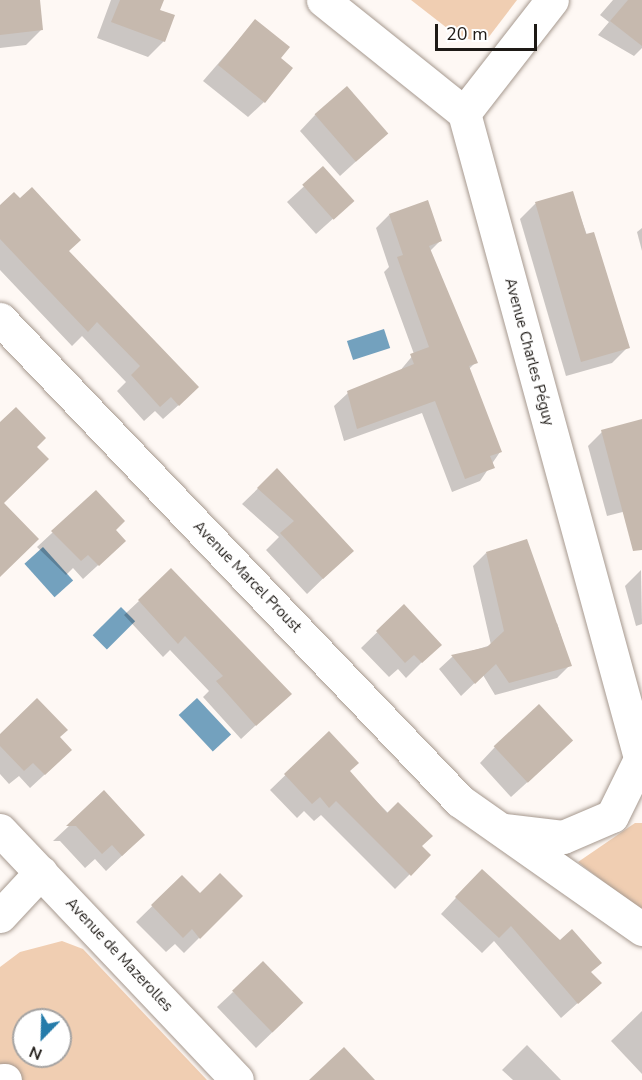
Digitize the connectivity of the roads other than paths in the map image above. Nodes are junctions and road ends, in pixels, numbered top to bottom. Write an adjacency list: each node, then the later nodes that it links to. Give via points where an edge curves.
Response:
1 (322, 0): 3 (street)
2 (552, 0): 3 (street)
3 (464, 113): 5 (street, Avenue Charles Péguy)
4 (0, 319): 6 (street, Avenue Marcel Proust, via 460,801)
5 (641, 762): 6 (street, Avenue Marcel Proust, via 612,816 563,837)
6 (499, 829): 10 (street, Avenue Marcel Proust)
7 (0, 830): 8 (street, Avenue de Mazerolles)
8 (41, 872): 9 (street); 11 (street, Avenue de Mazerolles)
9 (0, 916)
10 (642, 929)
11 (237, 1080)

